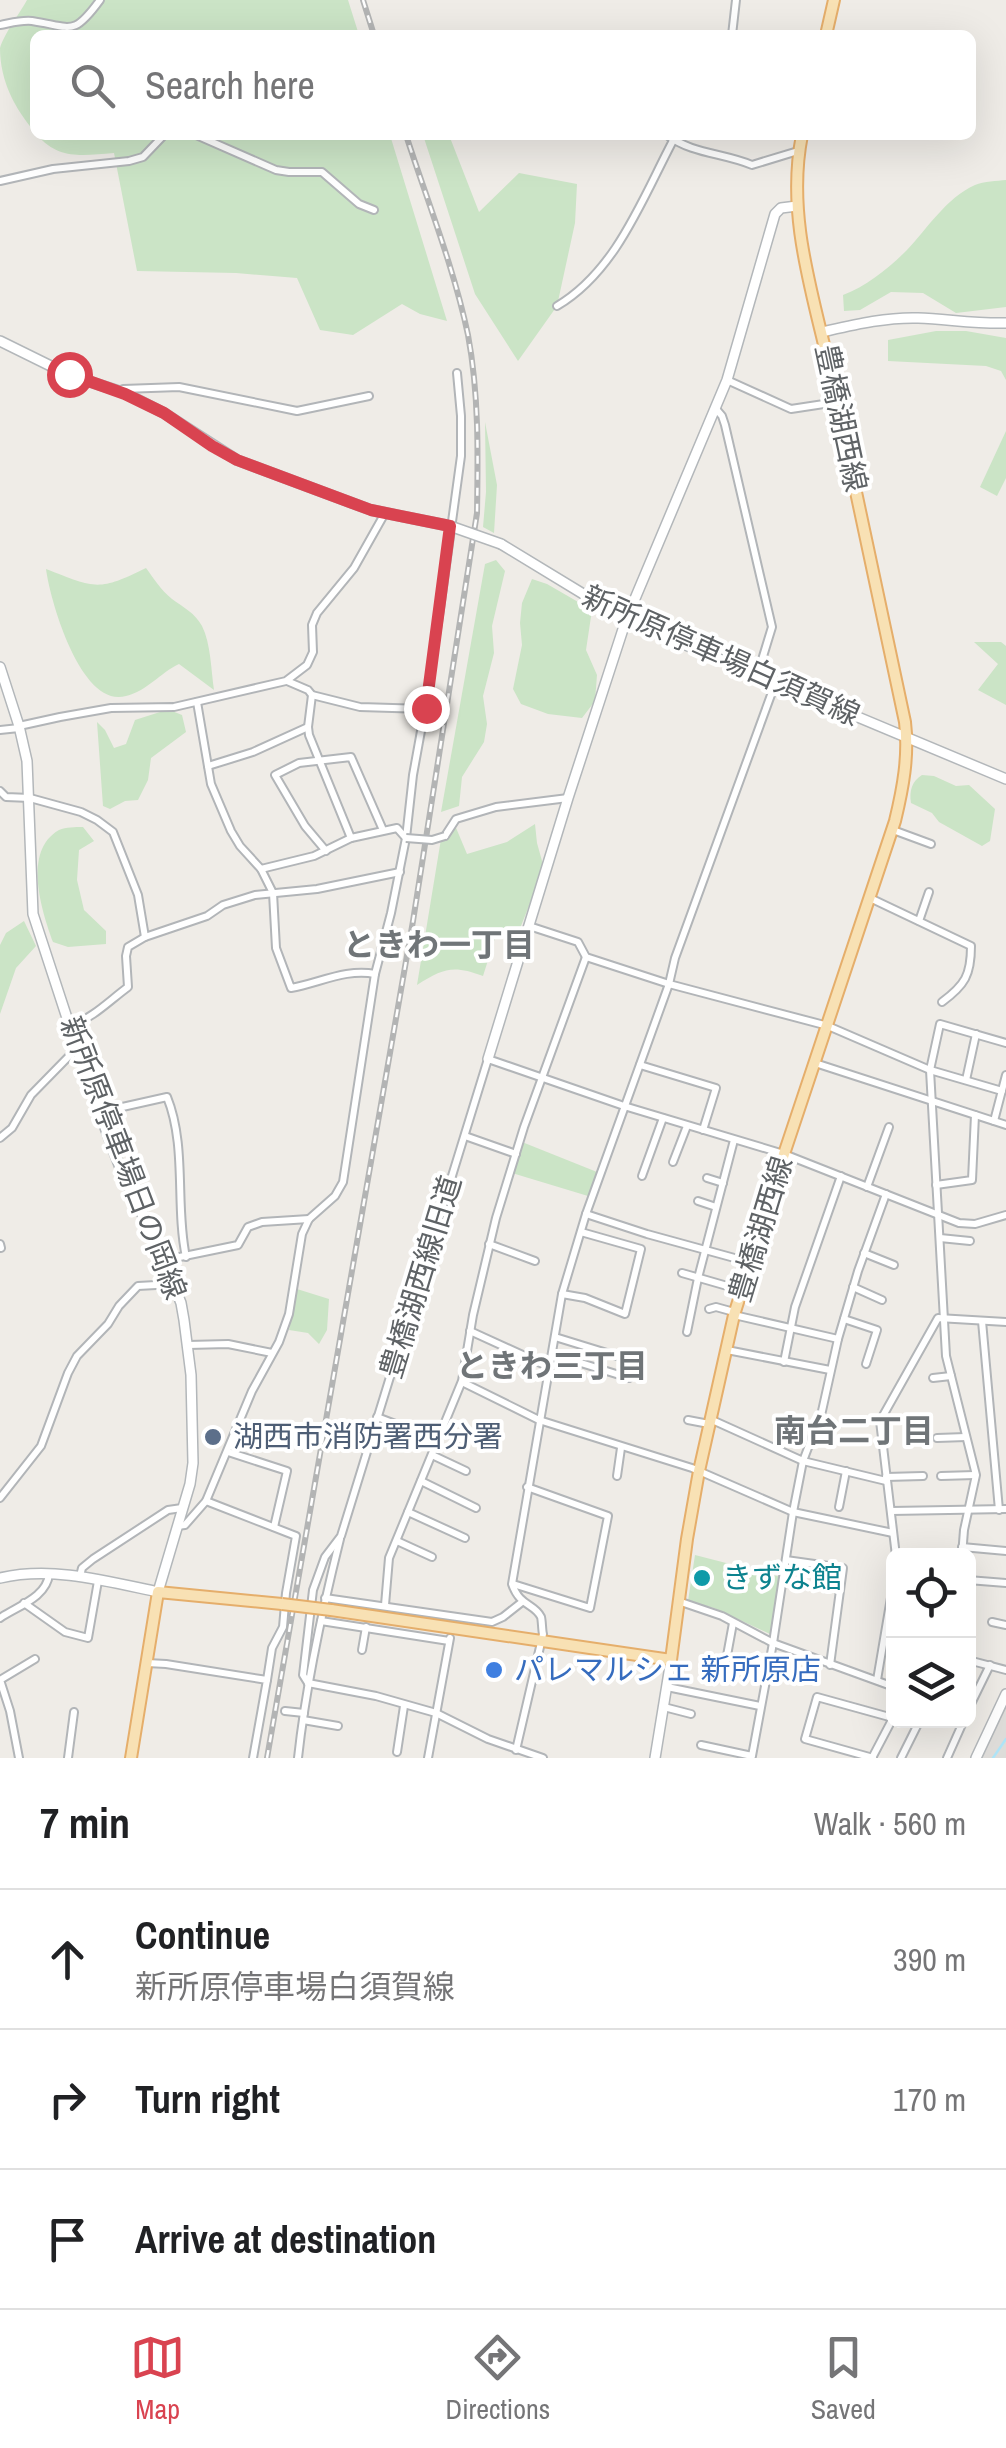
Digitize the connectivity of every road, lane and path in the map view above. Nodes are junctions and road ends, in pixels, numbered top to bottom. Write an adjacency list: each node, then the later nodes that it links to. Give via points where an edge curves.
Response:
1 (100, 0): 4 (street, via 76,27)
2 (736, 0): 5 (street)
3 (834, 0): 6 (main road)
4 (0, 25)
5 (733, 30)
6 (827, 30)
7 (159, 140): 13 (street, via 129,162)
8 (207, 140): 15 (street, via 276,170 322,172)
9 (671, 140): 16 (street, via 628,230 586,285)
10 (677, 140): 12 (street, via 752,165)
11 (801, 140): 12 (main road, 豊橋湖西線)
12 (798, 151): 14 (main road, 豊橋湖西線)
13 (0, 181)
14 (797, 206): 18 (main road, 豊橋湖西線); 21 (main road, 豊橋湖西線旧道, via 774,214)
15 (374, 210)
16 (557, 306)
17 (1006, 323): 18 (main road, via 914,318)
18 (822, 332): 24 (main road, 豊橋湖西線)
19 (0, 341): 22 (main road, 新所原停車場白須賀線)
20 (457, 373): 27 (street, via 461,456)
21 (727, 380): 24 (street, via 791,409); 25 (main road, 豊橋湖西線旧道)
22 (112, 390): 23 (street, via 179,387 296,410); 26 (main road, 新所原停車場白須賀線, via 164,413 237,460)
23 (369, 396)
24 (837, 402): 39 (main road, 豊橋湖西線)
25 (716, 408): 28 (main road, 豊橋湖西線旧道); 30 (street, via 772,627)
26 (385, 512): 27 (main road, 新所原停車場白須賀線); 31 (street, via 354,568 317,613 307,665)
27 (450, 526): 28 (main road, 新所原停車場白須賀線, bridge, via 502,544); 35 (street)
28 (626, 620): 30 (main road, 新所原停車場白須賀線); 45 (main road, 豊橋湖西線旧道)
29 (0, 667): 37 (main road, 新所原停車場日の岡線)
30 (758, 676): 32 (main road, 新所原停車場白須賀線)
31 (286, 680): 33 (street); 34 (street)
32 (775, 684): 39 (main road, 新所原停車場白須賀線); 62 (street)
33 (312, 695): 35 (street, via 360,707); 36 (street)
34 (197, 702): 37 (street, via 111,708); 41 (street)
35 (426, 708): 49 (street)
36 (308, 726): 40 (street); 41 (street)
37 (19, 727): 38 (street); 44 (main road, 新所原停車場日の岡線)
38 (0, 730)
39 (907, 739): 42 (main road, 新所原停車場白須賀線); 47 (main road, 豊橋湖西線)
40 (319, 760): 46 (street, via 351,757); 48 (street); 51 (street, via 275,775)
41 (208, 766): 52 (street, via 224,817)
42 (1006, 780)
43 (0, 791): 44 (street)
44 (30, 798): 59 (street, via 81,812 113,832 138,894); 64 (main road, 新所原停車場日の岡線, via 33,914)
45 (568, 798): 49 (street, bridge, via 496,807 456,819 445,836); 58 (main road, 豊橋湖西線旧道)
46 (383, 830): 48 (street); 49 (street, via 397,828)
47 (892, 830): 50 (street); 56 (main road, 豊橋湖西線)
48 (351, 838): 51 (street)
49 (406, 838): 53 (street)
50 (931, 844)
51 (326, 851): 52 (street)
52 (261, 869): 55 (street)
53 (400, 872): 55 (street); 61 (street)
54 (929, 892): 57 (street)
55 (273, 893): 59 (street); 61 (street, via 276,948 291,988 348,973)
56 (870, 898): 57 (street); 65 (main road, 豊橋湖西線)
57 (919, 921): 63 (street, via 971,946 961,988)
58 (529, 926): 60 (street, via 578,942); 69 (main road, 豊橋湖西線旧道)
59 (146, 937): 64 (street, via 128,947 128,987)
60 (586, 957): 62 (street); 74 (street)
61 (375, 974): 105 (street, via 343,1182)
62 (669, 984): 65 (street); 70 (street)
63 (942, 1002)
64 (71, 1026): 68 (main road, 新所原停車場日の岡線)
65 (828, 1026): 71 (main road, 豊橋湖西線); 72 (street)
66 (976, 1034): 67 (street); 72 (street, via 940,1024); 75 (street)
67 (1006, 1043)
68 (77, 1048): 79 (main road, 新所原停車場日の岡線); 88 (street, via 31,1094)
69 (488, 1058): 74 (street); 87 (street, 豊橋湖西線旧道)
70 (639, 1064): 78 (street); 86 (street, via 716,1088)
71 (815, 1064): 77 (street); 91 (main road, 豊橋湖西線)
72 (930, 1070): 75 (street); 77 (street)
73 (1006, 1075): 76 (street)
74 (542, 1076): 78 (street); 90 (street)
75 (966, 1080): 76 (street)
76 (1002, 1090): 82 (street)
77 (932, 1102): 80 (street); 97 (street)
78 (624, 1106): 81 (street); 102 (street)
79 (100, 1112): 112 (street, via 167,1097 176,1130); 113 (main road, 新所原停車場日の岡線)
80 (975, 1115): 82 (street); 97 (street, via 972,1180)
81 (663, 1118): 84 (street); 93 (street)
82 (994, 1121): 83 (street)
83 (1006, 1125)
84 (687, 1126): 86 (street); 92 (street)
85 (890, 1127): 98 (street)
86 (703, 1130): 89 (street)
87 (465, 1136): 90 (street); 148 (street, 豊橋湖西線旧道)
88 (0, 1138)
89 (734, 1140): 91 (street); 96 (street)
90 (516, 1154): 109 (street)
91 (784, 1154): 94 (street); 115 (main road, 豊橋湖西線)
92 (673, 1162)
93 (642, 1176)
94 (840, 1176): 98 (street); 130 (street)
95 (707, 1178): 96 (street)
96 (723, 1183): 101 (street)
97 (936, 1185): 104 (street)
98 (867, 1187): 99 (street)
99 (886, 1194): 104 (street); 111 (street)
100 (698, 1201): 101 (street)
101 (717, 1207): 110 (street)
102 (586, 1214): 106 (street); 110 (street)
103 (1006, 1215): 104 (street, via 976,1224)
104 (938, 1216): 107 (street)
105 (309, 1220): 112 (street, via 262,1222 248,1227 238,1246); 137 (street, via 289,1314)
106 (580, 1232): 122 (street); 122 (street, via 641,1248 625,1314)
107 (940, 1238): 108 (street); 127 (street)
108 (970, 1241)
109 (489, 1244): 114 (street); 131 (street)
110 (705, 1251): 115 (street); 118 (street)
111 (864, 1253): 116 (street); 120 (street)
112 (186, 1257): 113 (street)
113 (164, 1260): 119 (main road, 新所原停車場日の岡線)
114 (535, 1261)
115 (749, 1262): 121 (main road, 豊橋湖西線)
116 (894, 1265)
117 (682, 1273): 118 (street)
118 (698, 1278): 121 (street); 132 (street)
119 (174, 1284): 135 (main road, 新所原停車場日の岡線); 171 (street, via 138,1286 78,1356 41,1446)
120 (853, 1287): 123 (street); 126 (street)
121 (741, 1290): 125 (main road, 豊橋湖西線)
122 (562, 1294): 133 (street)
123 (882, 1300)
124 (710, 1309): 125 (street)
125 (734, 1314): 130 (street); 136 (main road, 豊橋湖西線)
126 (844, 1319): 134 (street); 141 (street, via 878,1330)
127 (944, 1319): 128 (street); 144 (street); 168 (street, via 938,1318 880,1422)
128 (982, 1321): 129 (street); 176 (street)
129 (1006, 1322)
130 (790, 1328): 134 (street); 140 (street)
131 (470, 1331): 142 (street); 147 (street)
132 (687, 1332)
133 (555, 1337): 138 (street); 139 (street)
134 (838, 1339): 143 (street)
135 (188, 1345): 137 (street); 174 (main road, 新所原停車場日の岡線, via 194,1424)
136 (726, 1350): 140 (street); 151 (main road, 豊橋湖西線)
137 (272, 1353): 158 (street)
138 (552, 1354): 142 (street); 145 (street)
139 (620, 1357)
140 (784, 1362): 143 (street)
141 (866, 1364)
142 (549, 1366): 149 (street)
143 (830, 1370): 160 (street)
144 (951, 1376): 146 (street); 153 (street)
145 (629, 1378)
146 (933, 1378)
147 (462, 1382): 149 (street); 152 (street)
148 (377, 1418): 155 (street); 184 (street, 豊橋湖西線旧道)
149 (539, 1420): 157 (street); 170 (street)
150 (688, 1420): 151 (street)
151 (710, 1422): 160 (street); 163 (main road, 豊橋湖西線)
152 (442, 1431): 155 (street); 156 (street)
153 (966, 1437): 154 (street); 164 (street)
154 (937, 1438)
155 (438, 1440): 159 (street)
156 (462, 1440)
157 (621, 1447): 163 (street); 165 (street)
158 (228, 1452): 172 (street); 182 (street, via 287,1471)
159 (432, 1455): 161 (street); 169 (street)
160 (803, 1461): 162 (street); 180 (street)
161 (466, 1470)
162 (846, 1471): 168 (street); 173 (street)
163 (699, 1472): 180 (street); 203 (main road, 豊橋湖西線)
164 (976, 1475): 167 (street); 178 (street)
165 (616, 1476)
166 (923, 1476): 168 (street)
167 (941, 1476)
168 (886, 1479): 177 (street)
169 (421, 1481): 175 (street); 179 (street)
170 (527, 1488): 199 (street); 199 (street, via 608,1516 590,1608)
171 (0, 1498)
172 (206, 1501): 181 (street); 182 (street)
173 (839, 1507)
174 (182, 1508): 181 (main road, 新所原停車場日の岡線); 195 (street, via 168,1510 85,1564)
175 (476, 1508)
176 (1002, 1510): 178 (street)
177 (890, 1511): 178 (street); 183 (street)
178 (968, 1511): 188 (street)
179 (408, 1512): 185 (street); 186 (street)
180 (793, 1512): 183 (street); 192 (street)
181 (176, 1526): 200 (main road, 新所原停車場日の岡線)
182 (274, 1527): 224 (street, via 296,1536 283,1627)
183 (892, 1533): 187 (street)
184 (341, 1536): 201 (street); 226 (street, 豊橋湖西線旧道, via 313,1590 303,1675)
185 (465, 1538)
186 (397, 1541): 191 (street); 205 (street)
187 (895, 1548)
188 (962, 1548)
189 (976, 1551): 190 (street)
190 (1006, 1552)
191 (432, 1557)
192 (786, 1560): 214 (street); 221 (street, via 842,1568)
193 (49, 1572): 194 (main road); 195 (main road); 204 (street, via 44,1591)
194 (0, 1578)
195 (80, 1578): 196 (main road)
196 (98, 1581): 200 (main road); 204 (street, via 88,1638 64,1632)
197 (976, 1581): 198 (street)
198 (1006, 1583)
199 (512, 1584): 202 (street)
200 (158, 1592): 213 (main road, bridge); 220 (main road)
201 (325, 1598): 205 (street); 207 (street)
202 (522, 1602): 205 (street, via 492,1622); 213 (street, via 542,1618)
203 (678, 1602): 209 (street); 217 (main road, 豊橋湖西線)
204 (24, 1603): 206 (street)
205 (385, 1605)
206 (0, 1618)
207 (321, 1621): 211 (street); 226 (street)
208 (992, 1622): 210 (street)
209 (733, 1623): 214 (street); 218 (street)
210 (1006, 1624)
211 (366, 1627): 215 (street); 236 (street, via 450,1639)
212 (886, 1627): 225 (street)
213 (541, 1642): 217 (main road); 245 (street)
214 (774, 1643): 221 (street); 232 (street)
215 (362, 1650)
216 (36, 1659): 247 (street, via 0,1680)
217 (671, 1660): 228 (main road)
218 (726, 1661)
219 (976, 1662): 222 (street)
220 (146, 1664): 224 (street); 249 (main road)
221 (830, 1665): 225 (street)
222 (990, 1665): 223 (street); 229 (street)
223 (1006, 1670)
224 (267, 1680): 250 (street)
225 (877, 1680): 227 (street)
226 (308, 1683): 231 (street); 238 (street)
227 (886, 1684)
228 (667, 1687): 232 (street); 233 (main road)
229 (976, 1694)
230 (1006, 1694): 258 (main road)
231 (404, 1706): 236 (street); 246 (street)
232 (760, 1706): 244 (street, via 752,1756)
233 (663, 1707): 237 (street); 254 (main road)
234 (285, 1710): 238 (street)
235 (74, 1712): 248 (street)
236 (436, 1713): 245 (street); 252 (street)
237 (692, 1714)
238 (303, 1716): 240 (street); 251 (street)
239 (886, 1716): 255 (street, via 817,1698 805,1739)
240 (338, 1726)
241 (888, 1728): 255 (street)
242 (916, 1728): 256 (street)
243 (960, 1728): 257 (street)
244 (701, 1745)
245 (516, 1750): 253 (street)
246 (397, 1752)
247 (18, 1758)
248 (68, 1758)
249 (131, 1758)
250 (252, 1758)
251 (298, 1758)
252 (428, 1758)
253 (543, 1758)
254 (655, 1758)
255 (872, 1758)
256 (901, 1758)
257 (947, 1758)
258 (976, 1758)

